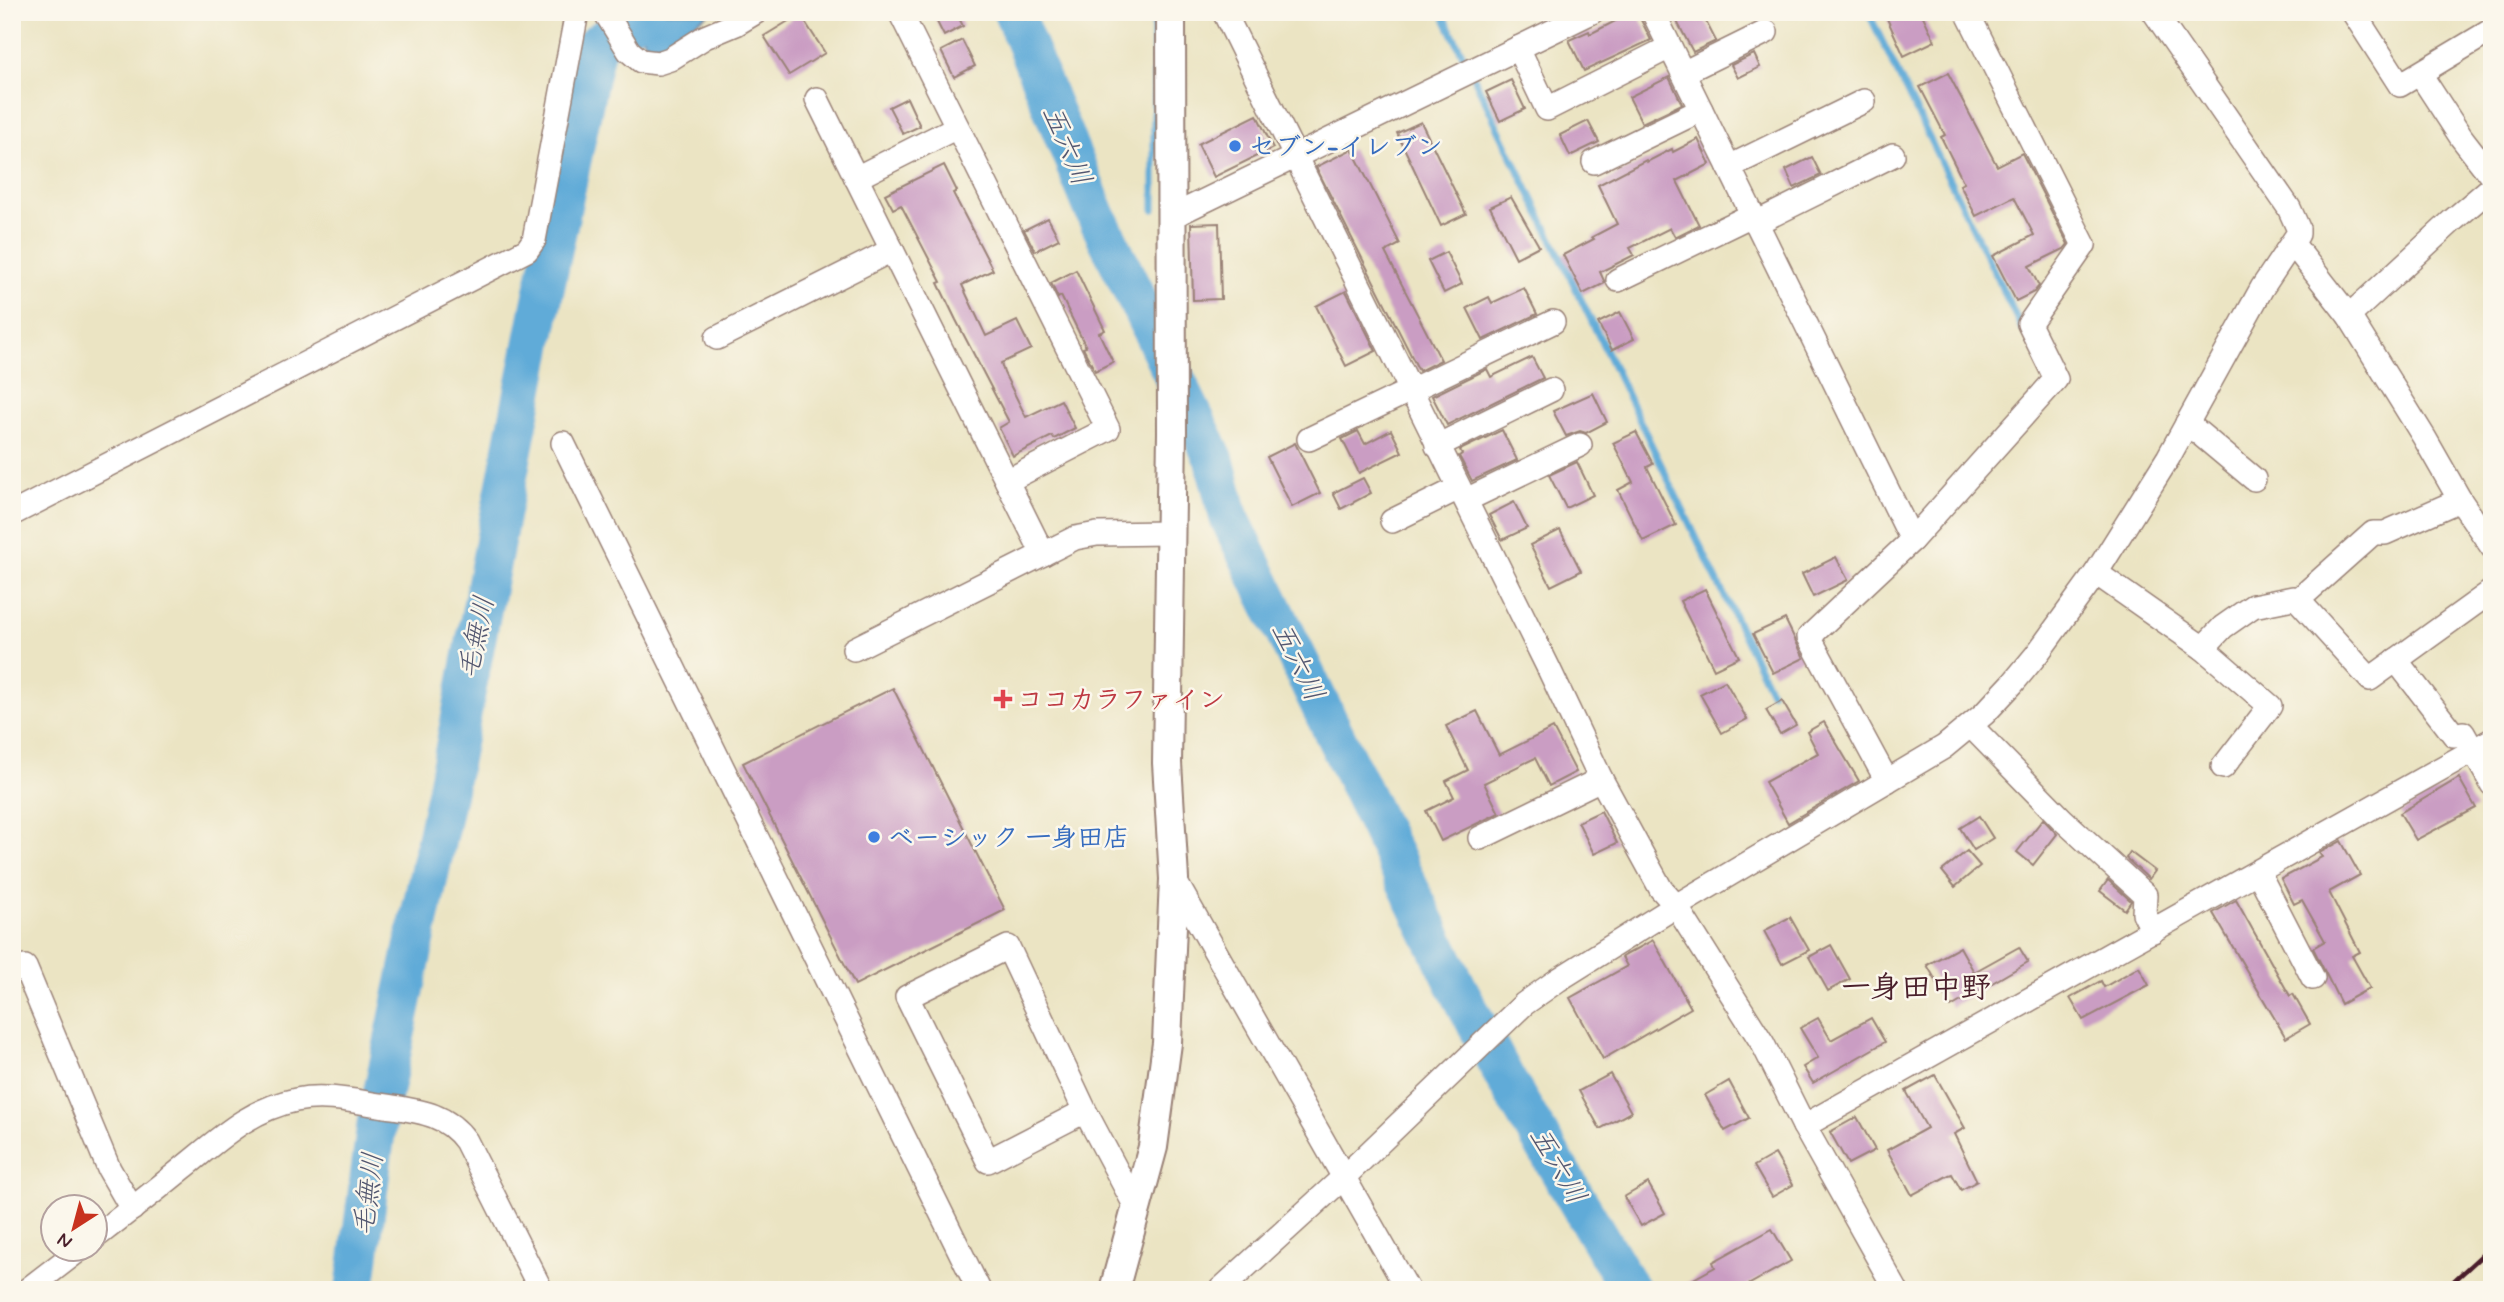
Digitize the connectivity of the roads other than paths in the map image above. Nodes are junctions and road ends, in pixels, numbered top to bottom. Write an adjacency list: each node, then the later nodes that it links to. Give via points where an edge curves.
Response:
1 (577, 12): 48 (street, via 534,240 527,250)
2 (605, 12): 3 (street, via 629,51 641,61 658,63)
3 (756, 12)
4 (900, 12): 21 (street)
5 (1171, 12): 29 (street)
6 (1224, 12): 23 (street)
7 (1592, 12): 15 (street)
8 (1653, 12): 14 (street)
9 (1967, 12): 52 (street, via 2084,245 2029,324 2056,379)
10 (2154, 12): 31 (street, via 2289,208 2298,228)
11 (2353, 12): 17 (street, via 2400,86)
12 (2492, 30): 17 (street)
13 (1766, 32): 16 (street)
14 (1670, 47): 15 (street, via 1547,109); 16 (street)
15 (1518, 48): 23 (street)
16 (1683, 73): 20 (street)
17 (2420, 74): 26 (street)
18 (817, 99): 27 (street)
19 (1864, 101): 25 (street)
20 (1701, 110): 24 (street); 25 (street)
21 (957, 127): 27 (street); 45 (street, via 1108,429)
22 (1893, 155): 30 (street)
23 (1295, 158): 29 (street); 37 (street)
24 (1594, 162)
25 (1729, 167): 30 (street)
26 (2492, 177)
27 (856, 178): 32 (street)
28 (2492, 187): 34 (street)
29 (1171, 217): 51 (street)
30 (1754, 219): 33 (street); 52 (street)
31 (2293, 244): 34 (street); 39 (street, via 2262,288)
32 (892, 250): 36 (street); 45 (street)
33 (1618, 280)
34 (2349, 316): 47 (street)
35 (1553, 322): 37 (street)
36 (717, 338)
37 (1410, 390): 40 (street); 43 (street)
38 (1551, 390): 43 (street)
39 (2187, 423): 44 (street); 55 (street)
40 (1309, 439)
41 (563, 443): 83 (street)
42 (1580, 445): 46 (street)
43 (1437, 446): 46 (street)
44 (2254, 479)
45 (1007, 481): 54 (street)
46 (1463, 494): 50 (street); 64 (street)
47 (2460, 500): 49 (street); 57 (street, via 2385,533 2373,533)
48 (12, 514)
49 (2484, 519): 53 (street)
50 (1391, 521)
51 (1170, 533): 54 (street, via 1097,534 1075,538); 69 (street, via 1167,763)
52 (1912, 540): 65 (street, via 1809,637)
53 (2492, 547)
54 (1043, 554): 59 (street)
55 (2096, 573): 58 (street); 61 (street, via 2037,654)
56 (2492, 591): 60 (street)
57 (2298, 600): 58 (street, via 2253,606 2222,627); 60 (street, via 2370,680)
58 (2203, 648): 63 (street, via 2270,706)
59 (854, 649)
60 (2396, 660): 62 (street, via 2454,735 2463,733)
61 (1971, 726): 65 (street); 71 (street, via 2145,895 2144,914)
62 (2483, 745): 66 (street); 68 (street)
63 (2223, 767)
64 (1601, 779): 67 (street); 70 (street, via 1661,889)
65 (1886, 781): 70 (street)
66 (2492, 784)
67 (1480, 838)
68 (2258, 872): 71 (street); 73 (street)
69 (1174, 879): 76 (street); 78 (street, via 1164,1079)
70 (1676, 906): 75 (street, via 1763,1044); 76 (street, via 1524,1004)
71 (2153, 930): 75 (street)
72 (12, 970): 77 (street, via 25,967 109,1169)
73 (2313, 978)
74 (1085, 1111): 74 (street, via 1008,947 907,997 988,1161); 78 (street)
75 (1804, 1126): 87 (street)
76 (1344, 1177): 85 (street); 86 (street)
77 (132, 1209): 79 (street); 82 (street, via 244,1119 280,1104 323,1097 421,1111 458,1129)
78 (1137, 1209): 84 (street)
79 (108, 1227)
80 (61, 1264): 81 (street)
81 (27, 1290)
82 (541, 1290)
83 (979, 1290)
84 (1114, 1290)
85 (1220, 1290)
86 (1408, 1290)
87 (1896, 1290)

